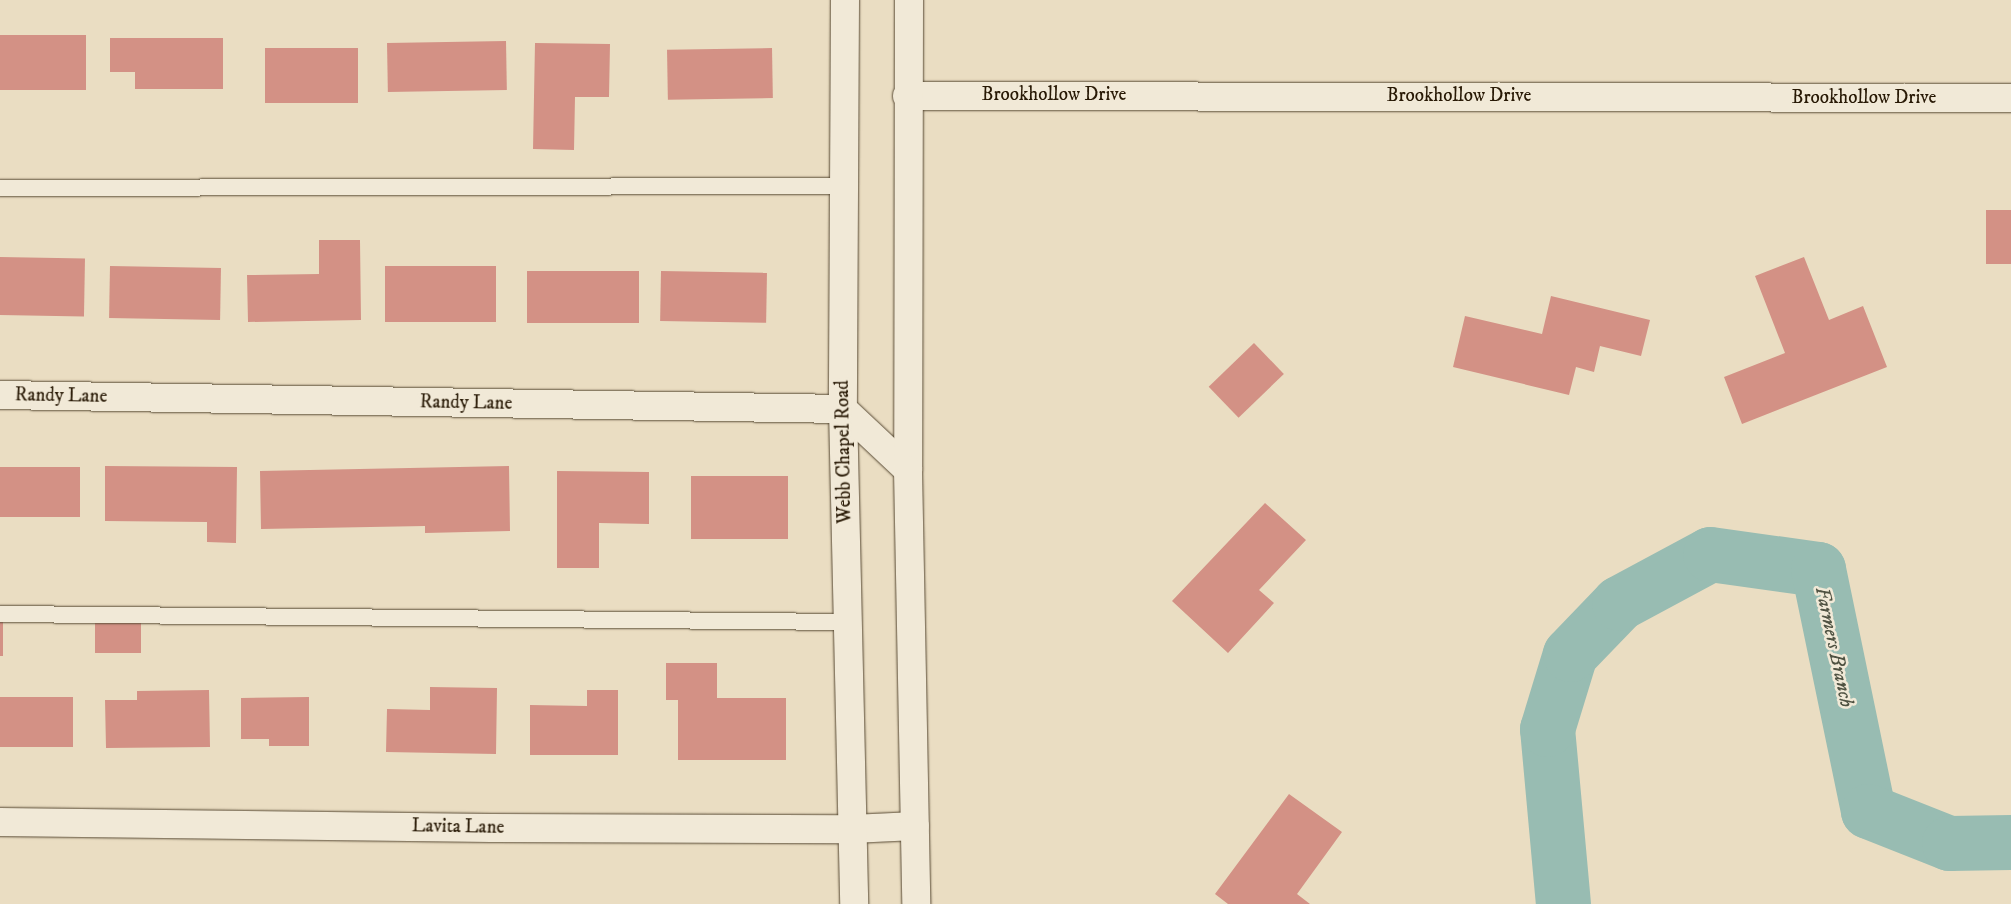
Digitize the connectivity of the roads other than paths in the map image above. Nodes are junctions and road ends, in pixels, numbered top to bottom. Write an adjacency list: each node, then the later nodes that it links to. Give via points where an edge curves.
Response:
1 (845, 0): 5 (street, Webb Chapel Road)
2 (909, 0): 3 (street)
3 (907, 96): 4 (street, Brookhollow Drive); 9 (street)
4 (2011, 98)
5 (844, 186): 6 (lane); 8 (street, Webb Chapel Road)
6 (0, 188)
7 (0, 395): 8 (street, Randy Lane)
8 (843, 409): 9 (street); 11 (street, Webb Chapel Road)
9 (908, 470): 13 (street)
10 (0, 614): 11 (lane)
11 (848, 622): 14 (street, Webb Chapel Road)
12 (0, 822): 14 (street, Lavita Lane)
13 (915, 826): 14 (street, Lavita Lane); 16 (street)
14 (852, 829): 15 (street, Webb Chapel Road)
15 (854, 904)
16 (916, 904)

